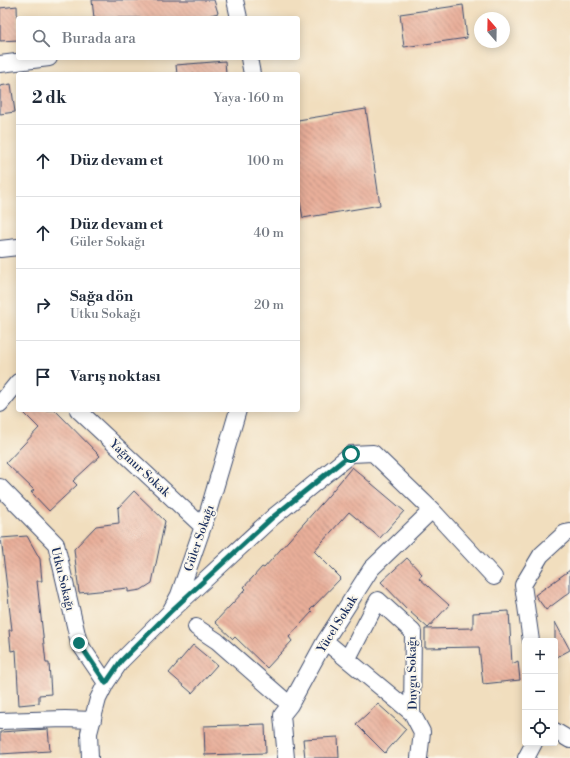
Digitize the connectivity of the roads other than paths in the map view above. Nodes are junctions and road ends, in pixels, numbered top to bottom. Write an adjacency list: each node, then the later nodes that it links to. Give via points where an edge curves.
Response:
1 (235, 0): 2 (street)
2 (239, 16)
3 (33, 60): 5 (street)
4 (249, 60): 6 (street)
5 (0, 64)
6 (252, 72)
7 (16, 248): 8 (street)
8 (0, 249)
9 (16, 384): 10 (street)
10 (0, 404)
11 (80, 412): 15 (street, Yağmur Sokak)
12 (237, 412): 15 (street, Güler Sokağı)
13 (0, 487): 24 (street, Utku Sokağı, via 56,544 79,643)
14 (432, 510): 17 (street); 19 (street, via 374,453 351,454 273,517); 22 (street, Yücel Sokak, via 372,569)
15 (202, 526): 19 (street, Güler Sokağı, via 179,595)
16 (570, 532): 21 (street, via 565,533 540,556 523,585)
17 (494, 577)
18 (378, 600): 23 (street, Yücel Sokak); 26 (street, Duygu Sokağı, via 413,632)
19 (170, 612): 24 (street, Güler Sokağı, via 121,661)
20 (196, 627): 25 (street, via 217,641)
21 (531, 638)
22 (325, 641): 23 (street); 25 (street, Yücel Sokak)
23 (348, 658): 26 (street)
24 (106, 683): 27 (street, Güler Sokağı, via 98,699)
25 (290, 705): 33 (street, Yücel Sokak, via 282,715)
26 (412, 713): 34 (street, Duygu Sokağı, via 422,732)
27 (93, 720): 28 (street); 32 (street, Güler Sokağı)
28 (0, 721)
29 (558, 733): 30 (street)
30 (570, 740)
31 (532, 746): 35 (street)
32 (90, 758)
33 (286, 758)
34 (419, 758)
35 (526, 758)

